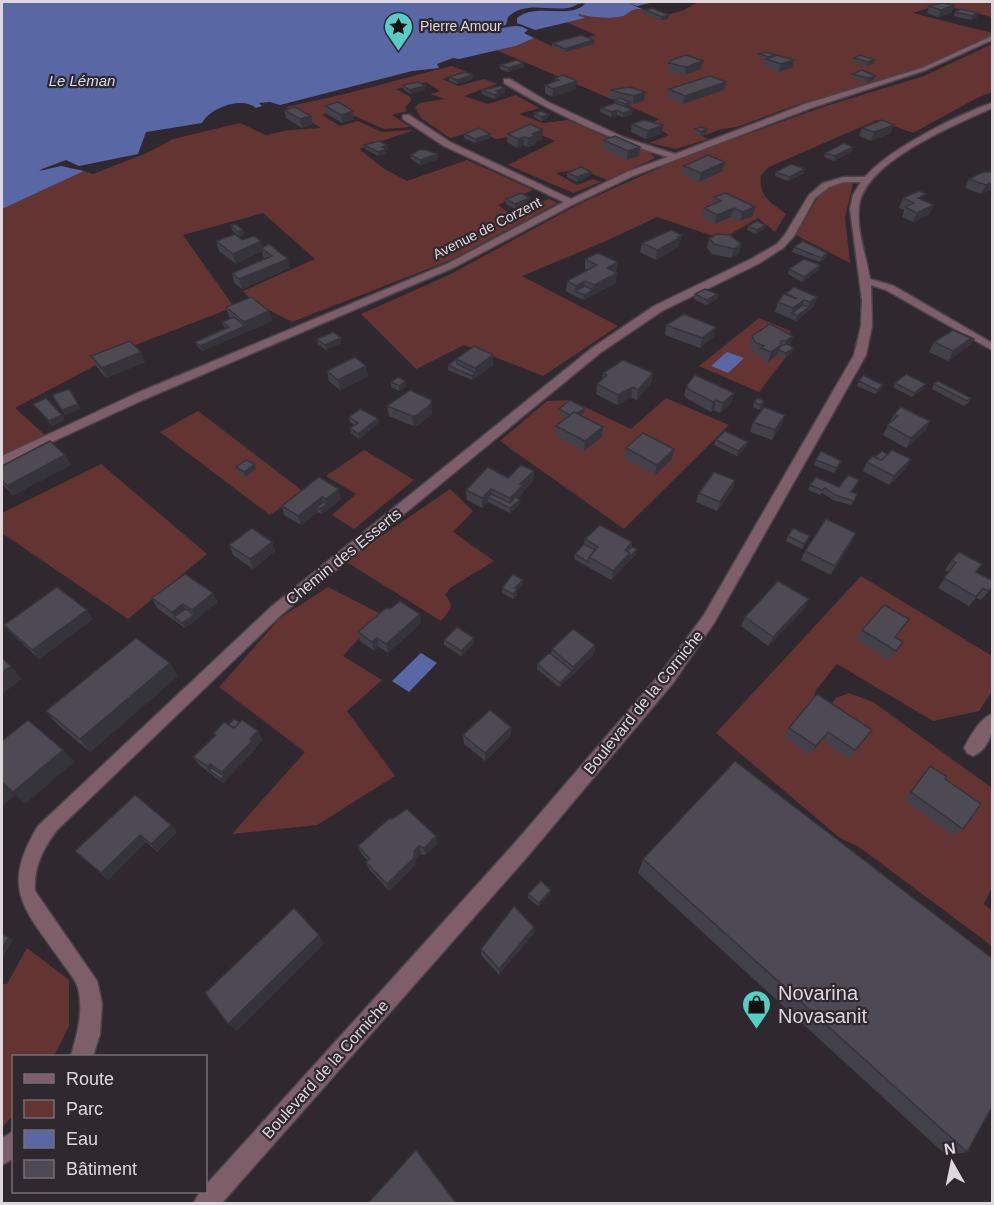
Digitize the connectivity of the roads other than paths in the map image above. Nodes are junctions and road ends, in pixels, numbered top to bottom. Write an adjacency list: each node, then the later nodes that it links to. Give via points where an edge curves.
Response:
1 (993, 38): 5 (street, Avenue de Corzent, via 924,69 808,106)
2 (507, 81): 5 (street, via 545,104 622,140)
3 (993, 105): 6 (street, Boulevard de la Corniche, via 898,155)
4 (406, 117): 7 (street, via 447,144)
5 (674, 156): 7 (street, Avenue de Corzent)
6 (866, 180): 8 (street, Boulevard de la Corniche, via 857,195 854,213); 13 (street, Chemin des Esserts, via 842,178 822,187 783,243 735,273 639,319 587,357 276,611 50,825 33,851 25,887 26,894 87,981 91,1003 89,1034)
7 (571, 202): 10 (street, Avenue de Corzent, via 452,265 141,396)
8 (867, 281): 9 (street, via 890,288); 14 (street, Boulevard de la Corniche, via 868,323 860,355 709,619 680,661 520,851)
9 (993, 347)
10 (2, 461)
11 (993, 721): 12 (street)
12 (973, 748)
13 (82, 1055)
14 (205, 1203)

